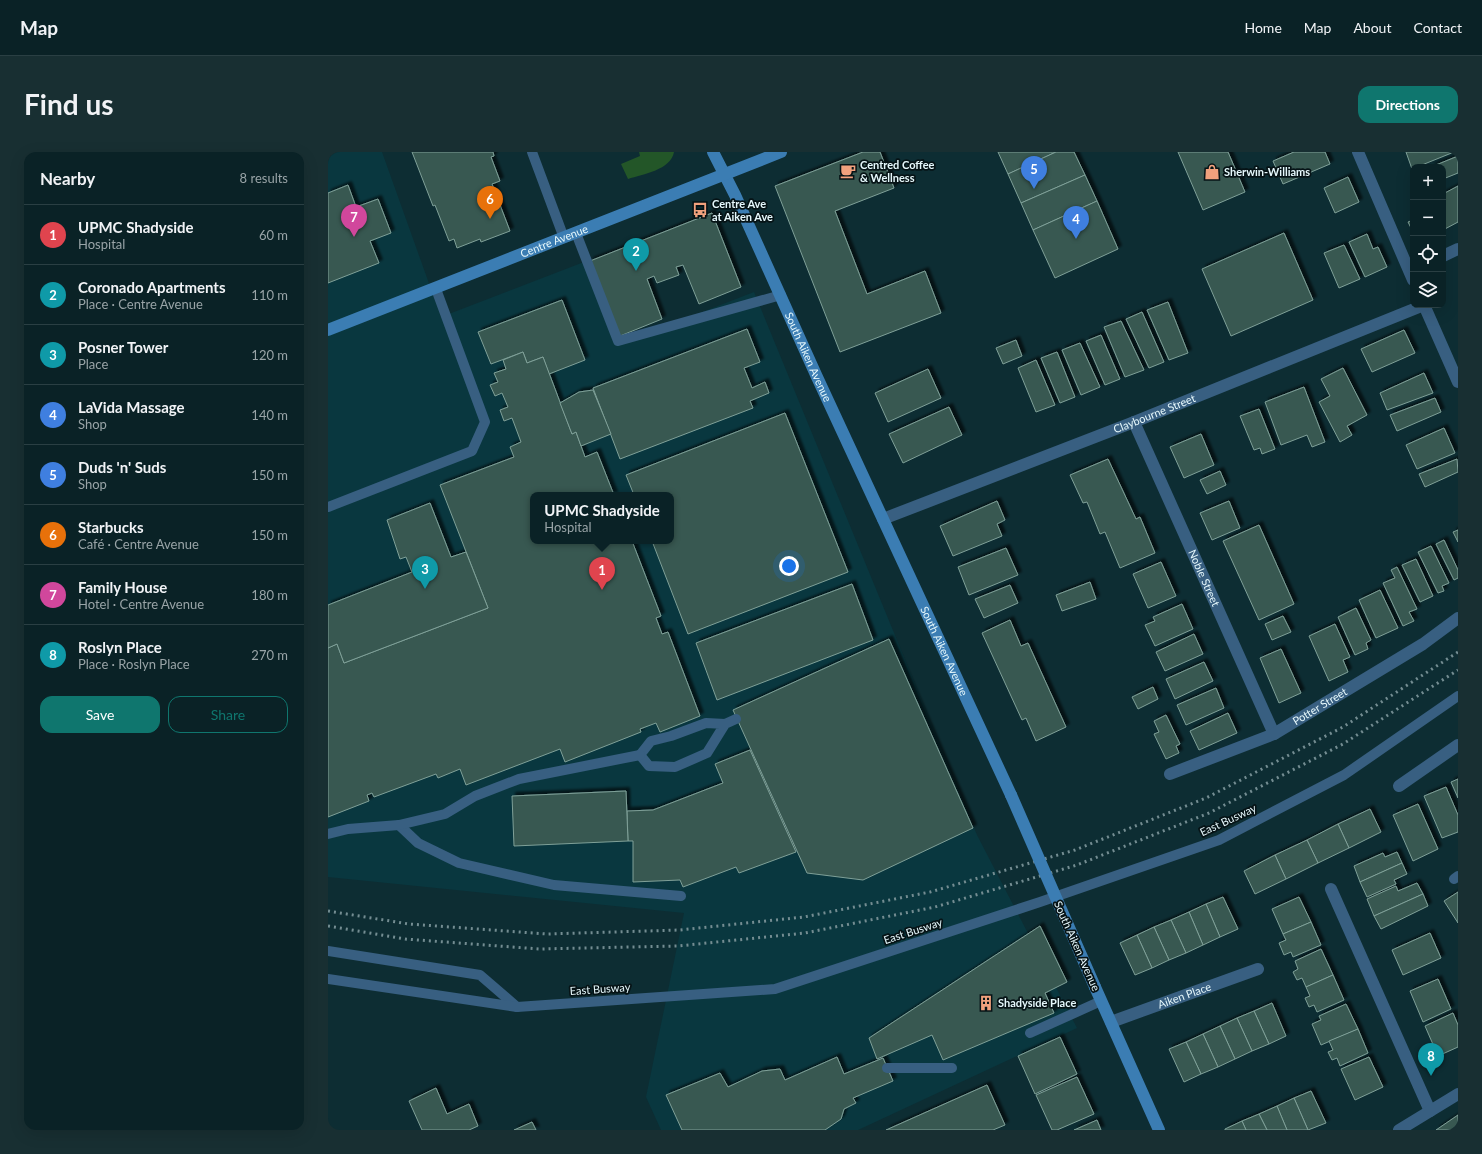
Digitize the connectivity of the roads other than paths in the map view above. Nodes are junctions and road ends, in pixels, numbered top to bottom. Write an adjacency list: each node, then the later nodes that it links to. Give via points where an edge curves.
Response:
1 (532, 152): 7 (lane)
2 (713, 152): 5 (main road, South Aiken Avenue)
3 (781, 152): 5 (main road, Centre Avenue)
4 (1358, 152): 10 (street)
5 (725, 174): 6 (main road, Centre Avenue); 12 (main road, South Aiken Avenue)
6 (576, 233): 7 (main road, Centre Avenue); 12 (lane, via 618,341)
7 (564, 238): 11 (main road, Centre Avenue)
8 (1458, 249): 9 (street)
9 (1446, 255)
10 (1411, 272)
11 (436, 289): 15 (main road, Centre Avenue); 18 (lane, via 485,422 472,451)
12 (781, 295): 19 (main road, South Aiken Avenue)
13 (1417, 308): 17 (street, Claybourne Street)
14 (1425, 308): 16 (street)
15 (328, 330)
16 (1458, 382)
17 (1134, 422): 19 (street, Claybourne Street); 24 (street, Noble Street)
18 (328, 507)
19 (883, 519): 36 (main road, South Aiken Avenue, bridge, via 1011,795)
20 (1458, 618): 24 (street, Potter Street, via 1423,644)
21 (1458, 696): 37 (lane, East Busway, via 1344,775 1219,840 1040,902 775,989)
22 (736, 719): 23 (lane)
23 (725, 724): 26 (lane, via 706,723 651,741); 26 (lane, via 707,753 675,767 649,766)
24 (1274, 734): 27 (street, Potter Street)
25 (1458, 745): 28 (street)
26 (640, 755): 29 (lane, via 519,779 475,796 445,814)
27 (1170, 774)
28 (1399, 786)
29 (399, 825): 30 (lane, via 348,829); 32 (lane, via 418,843 459,863 554,885)
30 (328, 834)
31 (1331, 889): 43 (street)
32 (681, 896)
33 (328, 951): 37 (lane, via 480,975)
34 (1258, 969): 38 (street, Aiken Place)
35 (328, 979): 37 (lane, East Busway)
36 (1101, 1001): 38 (main road, South Aiken Avenue); 39 (lane)
37 (517, 1007)
38 (1111, 1022): 45 (main road, South Aiken Avenue)
39 (1030, 1033)
40 (888, 1068): 41 (lane)
41 (952, 1068)
42 (1458, 1094): 43 (street)
43 (1430, 1111): 44 (street)
44 (1404, 1128)
45 (1159, 1130)

